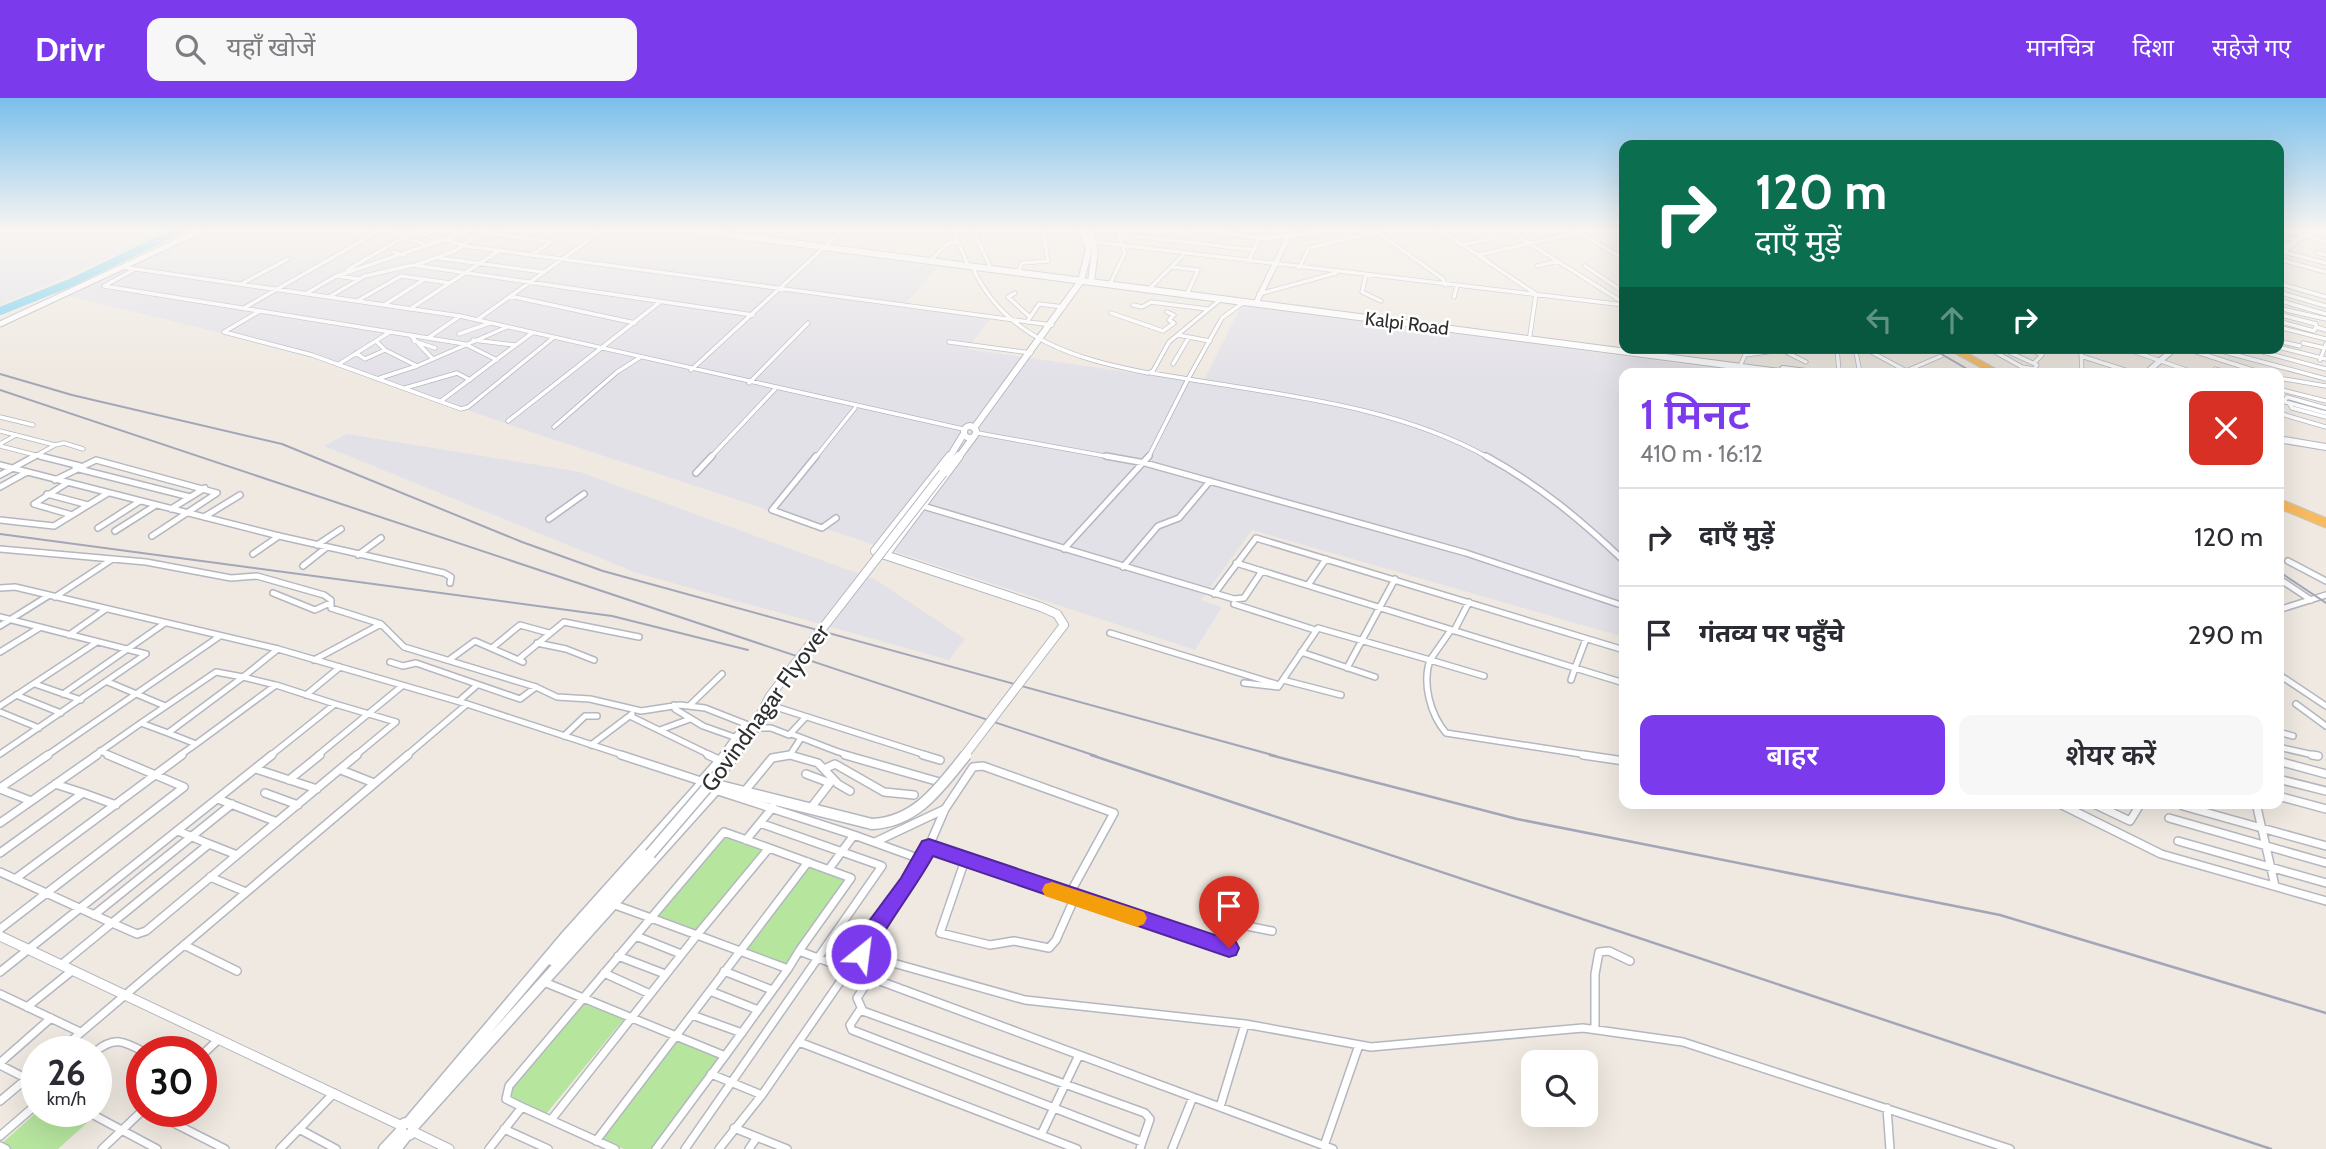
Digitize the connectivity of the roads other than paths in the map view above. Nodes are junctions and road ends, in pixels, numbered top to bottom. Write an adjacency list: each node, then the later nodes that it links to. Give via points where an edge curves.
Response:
1 (97, 279): 84 (street)
2 (117, 279): 67 (street, via 104,286)
3 (206, 279): 33 (street)
4 (250, 279): 33 (street)
5 (297, 279): 40 (street)
6 (331, 279): 43 (street)
7 (359, 279): 49 (street)
8 (394, 279): 57 (street)
9 (425, 279): 31 (street); 62 (street)
10 (456, 279): 31 (street)
11 (496, 279): 34 (street)
12 (534, 279): 34 (street)
13 (710, 279): 39 (street)
14 (791, 279): 39 (street)
15 (978, 279): 82 (street, via 988,298)
16 (1075, 279): 29 (main road, Kalpi Road)
17 (1076, 279): 29 (main road, Kalpi Road)
18 (1113, 279): 32 (street)
19 (1159, 279): 38 (street)
20 (1194, 279): 42 (street)
21 (1266, 279): 54 (street)
22 (1318, 279): 54 (street)
23 (1365, 279): 58 (street, via 1362,292)
24 (1398, 279): 35 (street)
25 (1443, 279): 35 (street)
26 (1513, 279): 45 (street)
27 (1587, 279): 51 (street)
28 (1603, 279): 41 (street)
29 (1082, 280): 30 (main road, Kalpi Road); 65 (main road)
30 (1091, 281): 32 (main road, Kalpi Road)
31 (450, 283): 68 (street)
32 (1111, 283): 38 (main road, Kalpi Road); 53 (main road, Kalpi Road)
33 (241, 284): 40 (street)
34 (528, 284): 47 (street); 59 (street)
35 (1445, 285): 37 (street)
36 (2284, 285): 52 (street)
37 (1457, 286): 45 (street); 50 (street)
38 (1151, 287): 42 (main road, Kalpi Road)
39 (780, 289): 75 (street); 82 (street)
40 (278, 290): 43 (street); 67 (street)
41 (1619, 290)
42 (1188, 292): 55 (main road, Kalpi Road)
43 (306, 293): 49 (street)
44 (1015, 293): 79 (street, via 1008,297)
45 (1536, 294): 61 (street); 99 (street)
46 (2284, 294): 64 (street)
47 (510, 296): 81 (street); 86 (street)
48 (1619, 296): 51 (street)
49 (329, 297): 57 (street)
50 (1454, 297)
51 (1616, 297): 56 (street)
52 (2326, 297)
53 (1221, 299): 55 (main road, Kalpi Road); 69 (street)
54 (1257, 299): 55 (main road, Kalpi Road); 99 (main road, Kalpi Road); 116 (main road, Kalpi Road)
55 (1245, 300): 107 (street, via 1224,315)
56 (1619, 300)
57 (357, 301): 62 (street)
58 (1381, 301)
59 (660, 302): 75 (street); 86 (street)
60 (2284, 302): 74 (street)
61 (1619, 303)
62 (384, 305): 68 (street)
63 (1133, 305): 66 (street, via 1152,302)
64 (2326, 306)
65 (1064, 307): 79 (street, via 1040,304); 89 (main road)
66 (1188, 307): 69 (street); 76 (street)
67 (244, 308): 71 (street)
68 (410, 309): 77 (street)
69 (1207, 309): 98 (street)
70 (2284, 309): 80 (street)
71 (260, 311): 94 (street); 147 (street, via 224,332)
72 (1167, 312): 76 (street)
73 (1111, 313): 76 (street, via 1163,331 1174,323 1168,320)
74 (2326, 314)
75 (753, 315): 169 (street)
76 (1174, 315)
77 (460, 316): 81 (street); 101 (street)
78 (2284, 316): 91 (street)
79 (1030, 317): 83 (street)
80 (2326, 319)
81 (477, 320): 85 (street)
82 (1010, 320): 83 (street); 103 (street)
83 (1027, 322): 89 (street)
84 (0, 323)
85 (490, 323): 90 (street); 96 (street)
86 (635, 323): 117 (street)
87 (808, 323): 178 (street)
88 (2284, 323): 91 (street, via 2314,331)
89 (1052, 326): 103 (main road)
90 (507, 327): 95 (street); 106 (street)
91 (2316, 327): 93 (street)
92 (2284, 329): 113 (street)
93 (2326, 330)
94 (390, 332): 97 (street); 104 (street)
95 (532, 333): 102 (street); 112 (street)
96 (458, 334)
97 (411, 335): 101 (street); 105 (street)
98 (1178, 335): 100 (street); 170 (street)
99 (1530, 335): 114 (main road, Kalpi Road)
100 (1189, 337): 107 (street); 148 (street)
101 (428, 338): 110 (street)
102 (553, 338): 117 (street); 183 (street, via 468,407)
103 (1042, 338): 121 (main road); 170 (street, via 1092,359)
104 (376, 341): 119 (street); 120 (street)
105 (414, 341): 115 (street); 141 (street)
106 (473, 341): 110 (street); 112 (street)
107 (1210, 341): 173 (street)
108 (949, 342): 121 (street)
109 (2284, 342): 111 (street)
110 (465, 344): 141 (street); 143 (street)
111 (2302, 344): 113 (street)
112 (517, 345): 143 (street)
113 (2325, 345): 142 (street)
114 (1619, 347)
115 (435, 348)
116 (1619, 348)
117 (600, 349): 140 (street); 190 (street)
118 (2284, 349): 142 (street)
119 (385, 350): 120 (street, via 365,359); 150 (street)
120 (356, 353): 147 (street)
121 (1031, 353): 195 (main road)
122 (1660, 354): 149 (main road, Kalpi Road)
123 (1666, 354): 149 (main road, Kalpi Road)
124 (1747, 354): 149 (street)
125 (1790, 354): 145 (street)
126 (1875, 354): 155 (street)
127 (1957, 354): 157 (highway)
128 (1963, 354): 158 (highway)
129 (2004, 354): 159 (street)
130 (2015, 354): 146 (street)
131 (2040, 354): 146 (street)
132 (2141, 354): 144 (street)
133 (2168, 354): 144 (street)
134 (2203, 354): 165 (street)
135 (2232, 354): 151 (street)
136 (2270, 354): 139 (street)
137 (1941, 356): 156 (street)
138 (2081, 356): 161 (street); 162 (street)
139 (2278, 356): 151 (street); 152 (street)
140 (639, 358): 169 (street); 192 (street)
141 (432, 359): 150 (street)
142 (2323, 359): 152 (street)
143 (497, 360): 175 (street)
144 (2160, 361): 163 (street); 164 (street)
145 (1807, 362)
146 (2035, 362): 160 (street)
147 (339, 364): 172 (street)
148 (1173, 364)
149 (1740, 365): 153 (main road, Kalpi Road); 154 (main road, Kalpi Road)
150 (417, 366): 172 (street)
151 (2276, 366): 166 (street)
152 (2318, 367): 168 (street)
153 (1758, 368)
154 (1768, 368)
155 (1901, 368)
156 (1916, 368)
157 (1982, 368)
158 (1988, 368)
159 (2024, 368)
160 (2035, 368)
161 (2082, 368)
162 (2118, 368)
163 (2152, 368)
164 (2180, 368)
165 (2246, 368)
166 (2284, 368)
167 (2284, 368): 174 (street)
168 (2326, 369)
169 (691, 370): 178 (street)
170 (1151, 373): 173 (street)
171 (449, 375): 175 (street, via 460,373); 177 (street); 180 (street)
172 (379, 378): 180 (street)
173 (1188, 379): 203 (street); 246 (street, via 1342,404 1438,433 1542,488 1592,527)
174 (2326, 379)
175 (470, 380): 183 (street)
176 (2284, 380): 179 (street)
177 (450, 383)
178 (748, 383): 181 (street)
179 (2326, 386)
180 (405, 388): 183 (street)
181 (775, 389): 186 (street); 208 (street)
182 (2284, 390): 184 (street)
183 (441, 401)
184 (2326, 401)
185 (2284, 402): 187 (street, via 2292,408); 187 (street, via 2287,397)
186 (855, 408): 195 (street); 229 (street, via 772,510 822,528)
187 (2326, 413)
188 (2284, 415): 193 (street)
189 (0, 417): 191 (street)
190 (508, 421)
191 (33, 425)
192 (554, 427)
193 (2326, 427)
194 (0, 431): 196 (street)
195 (970, 433): 203 (street); 224 (main road); 245 (main road, via 875,551); 444 (main road, Govindnagar Flyover, bridge, via 770,696 747,741)
196 (16, 435): 198 (street); 199 (street)
197 (2284, 440): 200 (main road)
198 (55, 444): 201 (street); 202 (street)
199 (0, 445): 202 (street)
200 (2326, 447)
201 (83, 449)
202 (36, 455): 205 (street); 206 (street)
203 (1145, 463): 211 (street); 241 (street)
204 (0, 466): 206 (street)
205 (78, 467): 210 (street); 214 (street, via 96,460); 219 (street)
206 (12, 468): 207 (street); 209 (street)
207 (27, 472): 210 (street); 213 (street)
208 (696, 473)
209 (0, 475)
210 (55, 480): 212 (street)
211 (1210, 481): 252 (street, via 1177,521 1158,526); 268 (street, via 1466,553)
212 (67, 483): 215 (street); 216 (street)
213 (0, 487)
214 (205, 488): 219 (street); 226 (street, via 216,495)
215 (108, 493): 220 (street); 222 (street)
216 (47, 494): 222 (street); 227 (street, via 34,504)
217 (584, 494): 230 (street)
218 (240, 495): 228 (street)
219 (190, 497): 225 (street)
220 (141, 501): 223 (street); 233 (street)
221 (2284, 504): 232 (highway)
222 (89, 505): 227 (street)
223 (156, 505): 225 (street); 235 (street)
224 (923, 506): 241 (street); 245 (main road)
225 (172, 509): 226 (street)
226 (189, 514): 228 (street); 236 (street)
227 (72, 515): 231 (street, via 51,526)
228 (204, 517): 237 (street)
229 (836, 518)
230 (549, 519)
231 (0, 520)
232 (2326, 522)
233 (98, 528)
234 (341, 529): 239 (street)
235 (115, 531)
236 (152, 536)
237 (279, 536): 239 (street); 243 (street)
238 (381, 538): 244 (street)
239 (317, 545): 240 (street)
240 (327, 547): 244 (street); 251 (street)
241 (1064, 549): 252 (street)
242 (0, 550): 247 (street)
243 (253, 554)
244 (358, 555): 257 (street, via 444,573 451,577)
245 (885, 555): 375 (main road, Govindnagar Flyover, bridge, via 1041,607 1057,614 1064,625)
246 (1619, 556)
247 (111, 559): 263 (street); 266 (street, via 231,578 257,576 308,589 330,598)
248 (1326, 559): 250 (street, via 1256,538); 254 (street); 258 (street)
249 (2288, 561): 255 (street)
250 (1237, 564): 253 (street); 261 (street)
251 (303, 566)
252 (1122, 567): 261 (street)
253 (1262, 571): 258 (street); 261 (street, via 1241,600)
254 (1395, 579): 265 (street); 269 (street)
255 (2326, 581)
256 (2284, 582): 264 (street)
257 (450, 583)
258 (1308, 586): 269 (street)
259 (0, 588): 263 (street)
260 (273, 593): 266 (street, via 315,610)
261 (1214, 594)
262 (2326, 595): 264 (street)
263 (52, 596): 270 (street); 273 (street)
264 (2311, 600): 271 (street)
265 (1469, 601): 278 (street); 286 (street)
266 (330, 603): 275 (street, via 335,609)
267 (1234, 604): 279 (street)
268 (1619, 604)
269 (1379, 607): 278 (street); 285 (street)
270 (106, 608): 274 (street); 282 (street)
271 (2284, 608)
272 (0, 617): 273 (street)
273 (10, 620): 276 (street); 277 (street)
274 (165, 623): 283 (street); 290 (street)
275 (381, 624): 295 (street); 296 (street, via 401,646)
276 (0, 626)
277 (40, 628): 282 (street); 293 (street)
278 (1453, 630): 298 (street); 302 (street)
279 (1315, 631): 285 (street, via 1322,628); 294 (street)
280 (550, 633): 284 (street, via 564,622); 288 (street); 289 (street, via 520,625)
281 (1110, 633): 311 (street)
282 (69, 635): 287 (street)
283 (220, 636): 291 (street); 320 (street)
284 (639, 637)
285 (1361, 638): 298 (street); 301 (street)
286 (1586, 639): 292 (street); 302 (street)
287 (98, 642): 290 (street); 313 (street)
288 (537, 643): 289 (street, via 521,661); 297 (street)
289 (492, 648): 296 (street, via 475,640)
290 (129, 649): 310 (street, via 146,656); 318 (street)
291 (278, 649): 295 (street); 305 (street)
292 (1619, 649)
293 (0, 652)
294 (1301, 652): 301 (street); 311 (street)
295 (314, 660): 300 (street)
296 (449, 660): 317 (street)
297 (594, 660)
298 (1430, 660): 304 (street); 362 (street, via 1425,675 1436,721 1446,733)
299 (390, 662): 316 (street, via 416,663)
300 (340, 667): 315 (street); 321 (street)
301 (1347, 668): 306 (street)
302 (1575, 668): 308 (street); 309 (street)
303 (722, 674): 330 (street)
304 (1484, 676)
305 (243, 677): 314 (street); 329 (street, via 216,672); 346 (street)
306 (1375, 677)
307 (2284, 678): 331 (street)
308 (1571, 680)
309 (1619, 681)
310 (108, 682): 320 (street); 323 (street)
311 (1281, 682): 312 (street, via 1274,688); 322 (street)
312 (1244, 683)
313 (35, 684): 318 (street); 319 (street)
314 (276, 685): 321 (street); 353 (street)
315 (402, 685): 324 (street); 335 (street)
316 (476, 686): 317 (street, via 520,699); 324 (street)
317 (536, 687): 332 (street, via 556,697)
318 (63, 694): 323 (street)
319 (16, 695): 328 (street); 334 (street)
320 (135, 695): 329 (street); 377 (street)
321 (306, 695): 325 (street)
322 (1341, 695)
323 (81, 700): 334 (street)
324 (463, 703): 349 (street); 373 (street)
325 (335, 704): 335 (street); 364 (street)
326 (674, 705): 330 (street); 332 (street); 338 (street)
327 (2296, 705): 342 (street)
328 (0, 706)
329 (165, 706): 340 (street)
330 (689, 706): 341 (street, via 716,711)
331 (2326, 706)
332 (636, 710): 337 (street)
333 (0, 712): 343 (street)
334 (61, 713): 343 (street)
335 (369, 713): 366 (street, via 396,723); 370 (street)
336 (597, 716): 349 (street, via 585,716)
337 (630, 716): 345 (street); 354 (street)
338 (690, 719): 345 (street); 351 (street)
339 (804, 719): 344 (street, via 773,707); 347 (street); 361 (street)
340 (141, 723): 346 (street); 356 (street)
341 (745, 724): 344 (street); 351 (street)
342 (2326, 726)
343 (39, 728): 357 (street)
344 (757, 729): 347 (street, via 771,727)
345 (660, 730): 360 (street)
346 (168, 733): 353 (street)
347 (791, 734): 352 (street)
348 (2284, 734): 350 (street)
349 (564, 736): 354 (street)
350 (2293, 736)
351 (737, 738): 360 (street)
352 (801, 738): 358 (street); 375 (street)
353 (196, 744): 367 (street)
354 (591, 745): 372 (street)
355 (2284, 748): 359 (street)
356 (100, 751): 367 (street); 374 (street)
357 (0, 754)
358 (790, 755): 365 (street); 381 (street, via 772,758)
359 (2318, 756)
360 (719, 760): 372 (street)
361 (940, 760)
362 (1619, 760)
363 (2284, 763): 369 (street)
364 (256, 769): 370 (street); 386 (street)
365 (824, 769): 380 (street); 384 (street, via 835,764 884,792)
366 (341, 770): 373 (street); 378 (street)
367 (157, 774): 390 (street); 431 (street, via 184,787)
368 (806, 774): 392 (street, via 830,783)
369 (2326, 774)
370 (289, 780): 378 (street)
371 (2284, 780): 379 (street)
372 (703, 781): 376 (main road, Govindnagar Flyover); 455 (main road)
373 (374, 783): 430 (street)
374 (55, 784): 382 (street); 387 (street)
375 (944, 784): 392 (main road, Govindnagar Flyover, bridge, via 927,802 888,824)
376 (717, 788): 381 (main road, Govindnagar Flyover); 389 (street); 434 (main road)
377 (0, 789): 387 (street)
378 (317, 789): 391 (street)
379 (2326, 790)
380 (850, 791)
381 (744, 792): 389 (main road, Govindnagar Flyover)
382 (83, 793): 390 (street); 417 (street)
383 (265, 793): 391 (street)
384 (914, 795)
385 (2284, 798): 399 (street)
386 (218, 799): 388 (street); 405 (street)
387 (31, 801): 402 (street)
388 (232, 804): 401 (street); 407 (street)
389 (775, 804): 392 (main road, Govindnagar Flyover); 403 (street); 406 (street)
390 (116, 805): 427 (street)
391 (298, 805): 401 (street)
392 (810, 809)
393 (945, 809): 410 (street); 414 (street); 432 (street, via 977,766 1112,811 1113,820)
394 (2070, 809): 429 (street, via 2161,854)
395 (2105, 809): 396 (street, via 2130,821)
396 (2137, 809)
397 (2194, 809): 404 (street)
398 (2257, 809): 404 (street)
399 (2326, 809)
400 (2169, 818): 412 (street)
401 (277, 822): 418 (street)
402 (0, 823)
403 (760, 823): 408 (street); 416 (street)
404 (2261, 827): 412 (street); 413 (street)
405 (178, 831): 407 (street); 435 (street)
406 (854, 835): 410 (street); 416 (street)
407 (192, 837): 411 (street); 436 (street)
408 (746, 840): 415 (street); 437 (street, via 724,832)
409 (2178, 841): 423 (street)
410 (875, 842): 419 (street)
411 (209, 844): 418 (street); 438 (street)
412 (2265, 845): 422 (street); 423 (street)
413 (2326, 846)
414 (929, 847): 419 (street); 420 (street)
415 (769, 848): 421 (street); 441 (street)
416 (842, 851): 424 (street); 452 (street, via 883,866)
417 (0, 853)
418 (237, 855): 426 (street)
419 (923, 860): 449 (street)
420 (965, 860): 432 (street); 432 (street, via 937,930 940,933 990,945 1014,941 1049,948)
421 (808, 862): 424 (street); 447 (street)
422 (2326, 863)
423 (2270, 866): 428 (street); 429 (street)
424 (829, 869): 448 (street, via 851,878)
425 (0, 872): 427 (street)
426 (210, 877): 430 (street); 438 (street, via 141,933)
427 (15, 879): 431 (street)
428 (2326, 883)
429 (2275, 886): 433 (street)
430 (246, 892): 445 (street)
431 (47, 894): 435 (street); 439 (street)
432 (1072, 896): 440 (street, via 1227,948 1242,925)
433 (2326, 901)
434 (615, 905): 437 (street); 444 (main road)
435 (79, 908): 436 (street); 446 (street)
436 (94, 915): 438 (street)
437 (651, 918): 441 (street); 443 (street)
438 (113, 923): 454 (street)
439 (0, 929)
440 (1272, 931)
441 (696, 935): 447 (street); 450 (street)
442 (0, 936): 446 (street)
443 (636, 936): 450 (street); 451 (street)
444 (574, 943): 455 (main road, Govindnagar Flyover); 465 (main road)
445 (184, 946): 459 (street); 470 (street)
446 (28, 949): 454 (street); 461 (street)
447 (739, 951): 456 (street); 460 (street)
448 (799, 951): 452 (street); 456 (street)
449 (860, 953): 458 (street); 479 (street, via 1025,1000)
450 (681, 954): 463 (street)
451 (618, 956): 462 (street); 463 (street)
452 (820, 959): 458 (street); 493 (street)
453 (1630, 961): 480 (street, via 1599,951)
454 (62, 965): 457 (street)
455 (545, 965): 472 (main road)
456 (788, 968): 466 (street)
457 (72, 970): 470 (street); 473 (street)
458 (848, 970): 464 (street); 486 (street)
459 (237, 971)
460 (724, 971): 466 (street); 467 (street)
461 (0, 972)
462 (604, 973): 468 (street); 471 (street)
463 (665, 974): 468 (street)
464 (870, 978): 474 (street, via 858,998); 488 (street)
465 (544, 982): 471 (street); 472 (main road)
466 (772, 990): 475 (street)
467 (710, 991): 475 (street); 476 (street)
468 (650, 993): 478 (street)
469 (0, 994): 473 (street)
470 (123, 996): 481 (street); 485 (street)
471 (582, 997): 478 (street); 501 (street, via 505,1091 508,1102)
472 (516, 1006): 511 (main road)
473 (27, 1007): 477 (street)
474 (862, 1009): 494 (street); 502 (street, via 850,1025 852,1030)
475 (758, 1010): 482 (street)
476 (692, 1015): 482 (street); 484 (street)
477 (51, 1018): 481 (street); 490 (street)
478 (631, 1018): 484 (street); 505 (street)
479 (1244, 1024): 487 (street); 500 (street)
480 (1595, 1028): 487 (street, via 1508,1032 1384,1047); 503 (street, via 1683,1042)
481 (80, 1032): 483 (street)
482 (742, 1032): 489 (street)
483 (76, 1036)
484 (676, 1036): 489 (street); 517 (street)
485 (219, 1039): 496 (street)
486 (799, 1042): 497 (street); 514 (street)
487 (1359, 1045): 520 (street)
488 (1079, 1055): 494 (street); 498 (street)
489 (725, 1056): 491 (street)
490 (0, 1064): 492 (street)
491 (711, 1074): 493 (street); 533 (street)
492 (21, 1076)
493 (732, 1082): 497 (street); 534 (street)
494 (1066, 1082): 502 (street); 518 (street, via 1147,1114 1150,1119)
495 (21, 1084): 499 (street)
496 (334, 1093): 510 (street); 511 (street)
497 (762, 1095): 509 (street)
498 (1193, 1097): 500 (street); 539 (street)
499 (0, 1101)
500 (1220, 1107): 520 (street)
501 (522, 1108): 505 (street); 512 (street)
502 (1053, 1108): 514 (street); 518 (street)
503 (1887, 1108): 541 (street); 542 (street)
504 (21, 1118): 515 (street)
505 (551, 1120): 517 (street)
506 (112, 1125): 513 (street)
507 (126, 1127): 513 (street)
508 (182, 1127): 524 (street)
509 (734, 1128): 516 (street); 535 (street)
510 (299, 1129): 525 (street); 526 (street)
511 (407, 1129): 527 (main road); 528 (main road); 529 (street)
512 (504, 1129): 530 (street); 531 (street)
513 (122, 1131): 522 (street); 523 (street)
514 (1041, 1135): 538 (street)
515 (0, 1136)
516 (757, 1137): 536 (street); 537 (street)
517 (596, 1141): 532 (street)
518 (1142, 1145)
519 (0, 1146): 521 (street)
520 (1323, 1147): 540 (street)
521 (6, 1149)
522 (102, 1149)
523 (157, 1149)
524 (225, 1149)
525 (280, 1149)
526 (337, 1149)
527 (384, 1149)
528 (396, 1149)
529 (449, 1149)
530 (489, 1149)
531 (548, 1149)
532 (615, 1149)
533 (656, 1149)
534 (685, 1149)
535 (719, 1149)
536 (749, 1149)
537 (788, 1149)
538 (1077, 1149)
539 (1172, 1149)
540 (1333, 1149)
541 (1890, 1149)
542 (2011, 1149)

